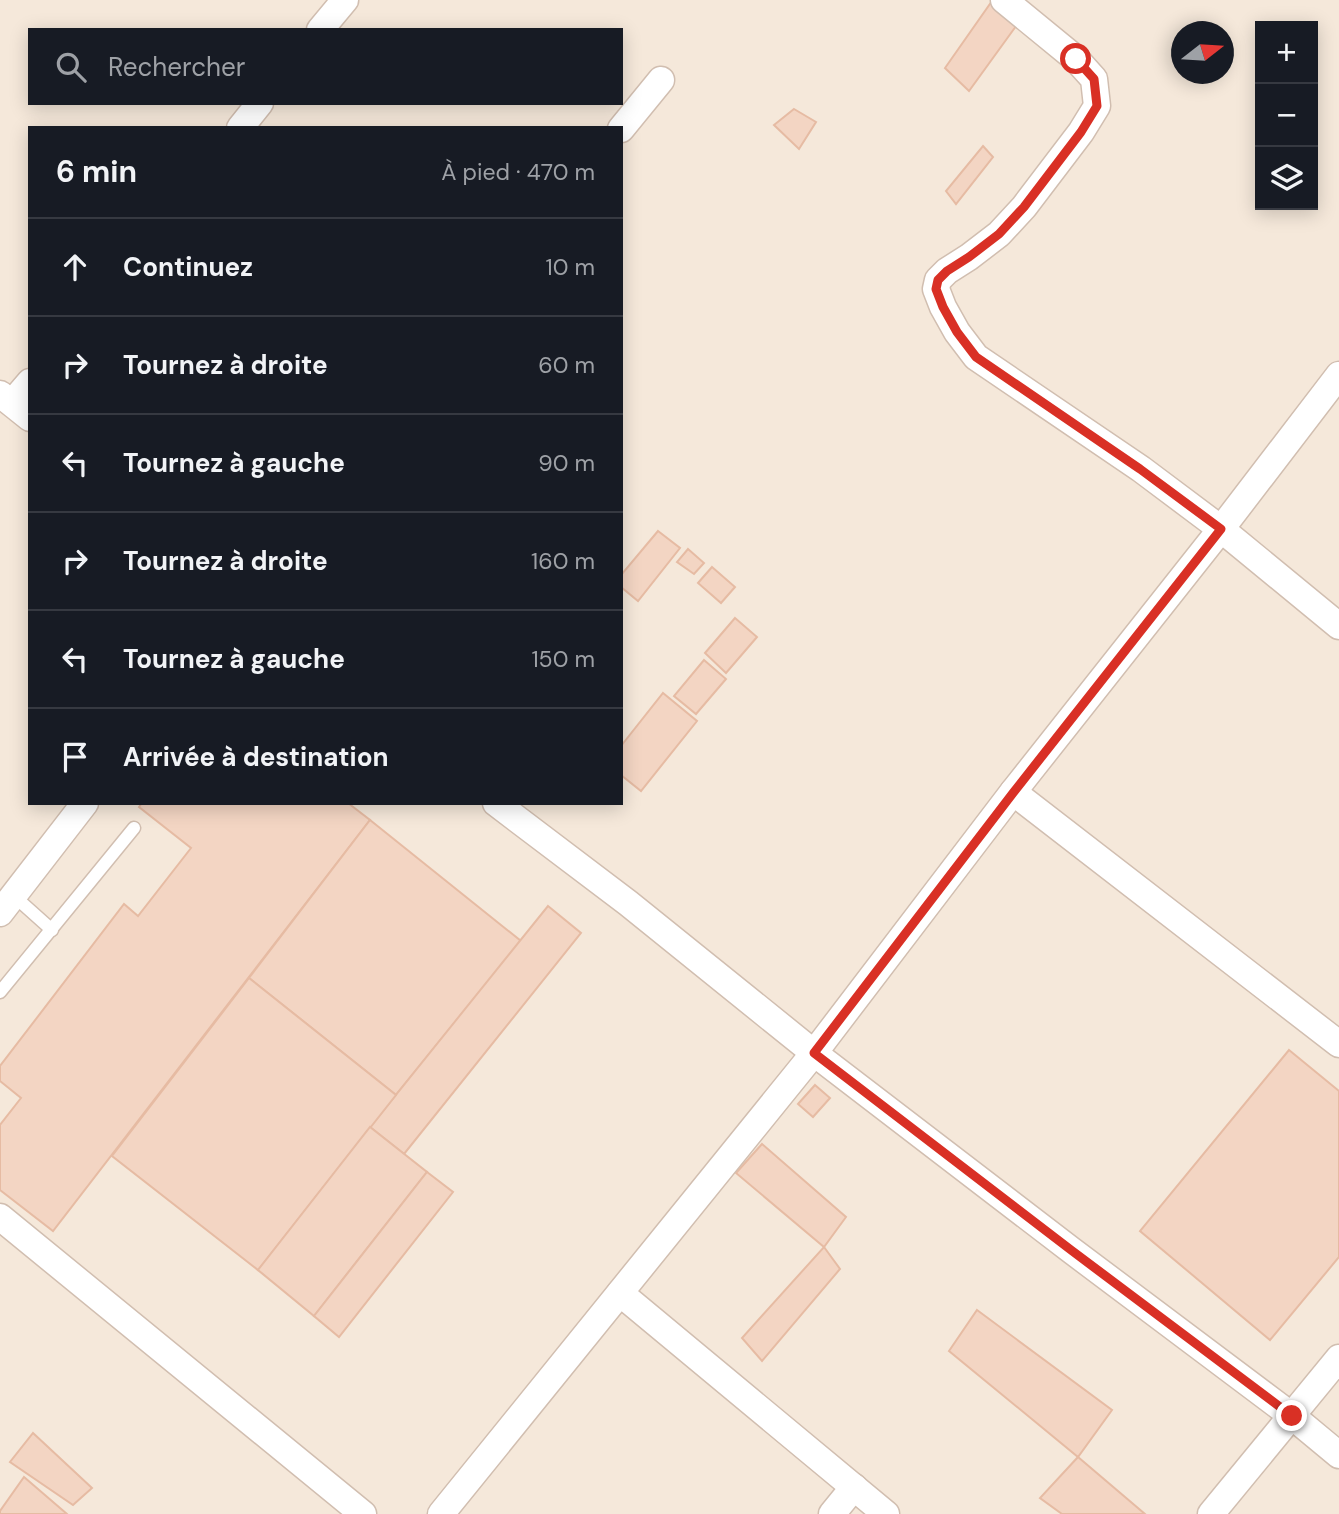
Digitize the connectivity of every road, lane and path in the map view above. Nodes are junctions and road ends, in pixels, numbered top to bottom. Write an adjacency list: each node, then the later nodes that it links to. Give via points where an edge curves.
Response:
1 (345, 0): 3 (street)
2 (1004, 0): 11 (street, via 1094,79 1097,106 1024,207 999,234 947,271 936,289 957,332 976,357)
3 (322, 28)
4 (660, 80): 7 (street)
5 (258, 105): 6 (street)
6 (242, 126)
7 (623, 126)
8 (1339, 375): 11 (street)
9 (28, 385): 10 (street)
10 (14, 405)
11 (1221, 529): 12 (street); 13 (street)
12 (1339, 626)
13 (1013, 793): 20 (street); 21 (street)
14 (83, 805): 17 (street)
15 (499, 805): 21 (street)
16 (134, 828): 18 (lane)
17 (7, 905): 18 (lane)
18 (52, 930): 19 (lane)
19 (0, 992)
20 (1339, 1044)
21 (814, 1053): 23 (street); 25 (street)
22 (0, 1217): 28 (street)
23 (620, 1293): 27 (street); 29 (street)
24 (1339, 1358): 25 (street)
25 (1292, 1416): 26 (street); 32 (street)
26 (1339, 1455)
27 (853, 1487): 30 (street); 31 (street)
28 (363, 1514)
29 (441, 1514)
30 (832, 1514)
31 (886, 1514)
32 (1211, 1514)

